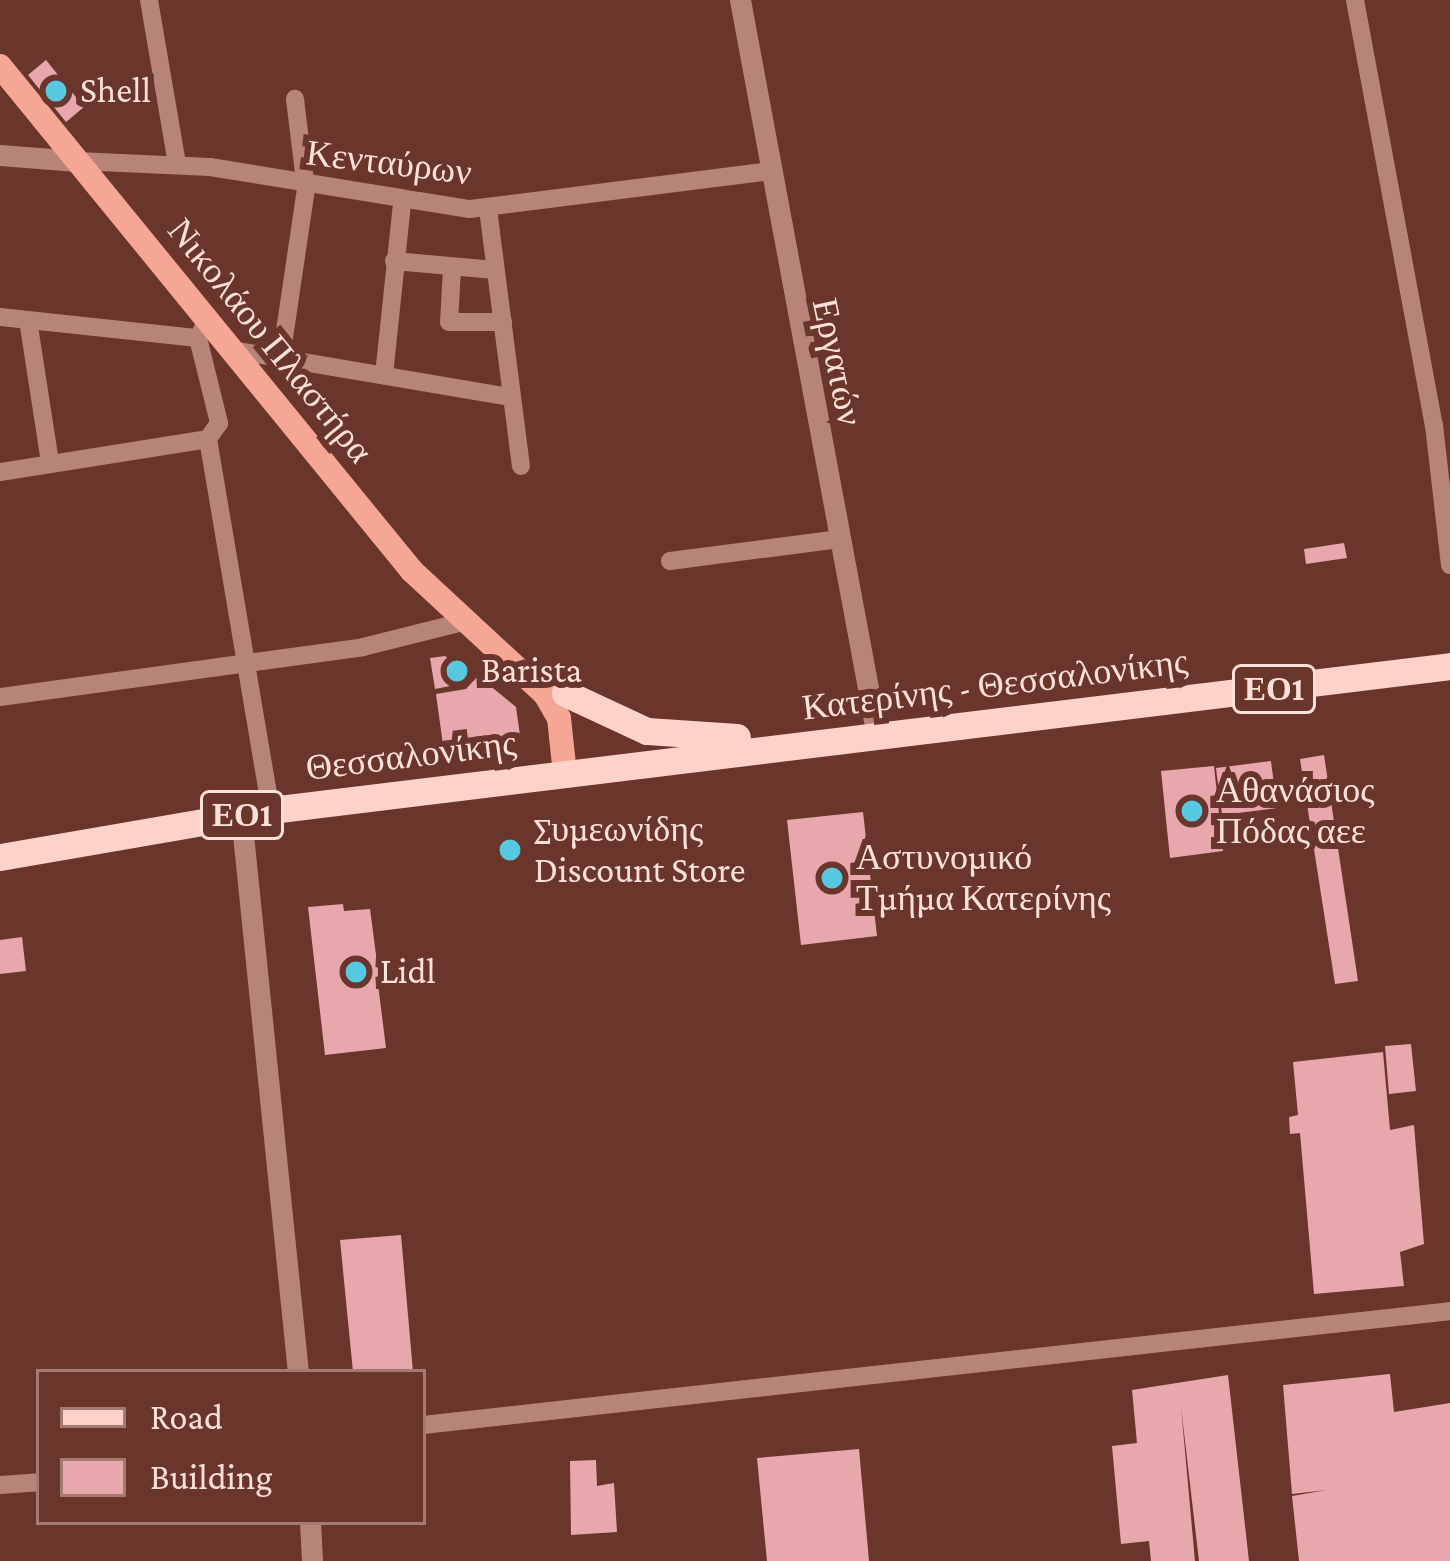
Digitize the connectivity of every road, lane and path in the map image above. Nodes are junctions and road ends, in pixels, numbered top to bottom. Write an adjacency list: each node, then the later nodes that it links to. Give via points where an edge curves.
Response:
1 (149, 0): 8 (street)
2 (740, 0): 9 (street, Εργατών)
3 (1355, 0): 30 (street, via 1434,425)
4 (0, 66): 7 (main road, Νικολάου Πλαστήρα)
5 (295, 100): 10 (street)
6 (0, 154): 7 (street, Κενταύρων)
7 (77, 161): 8 (street, Κενταύρων); 19 (main road, Νικολάου Πλαστήρα)
8 (177, 164): 10 (street, Κενταύρων)
9 (769, 171): 12 (street, Κενταύρων); 28 (street, Εργατών)
10 (306, 189): 11 (street, Κενταύρων); 21 (street)
11 (402, 203): 12 (street, Κενταύρων); 13 (street)
12 (488, 209): 15 (street)
13 (394, 261): 14 (street); 22 (street)
14 (452, 269): 15 (street); 18 (street, via 449,322)
15 (495, 270): 18 (street)
16 (0, 317): 17 (street)
17 (28, 320): 19 (street); 25 (street)
18 (503, 322): 23 (street)
19 (202, 329): 20 (main road, Νικολάου Πλαστήρα); 24 (street, via 220,423)
20 (232, 350): 21 (street); 31 (main road, Νικολάου Πλαστήρα)
21 (280, 358): 22 (street)
22 (383, 375): 23 (street)
23 (511, 398): 26 (street)
24 (208, 439): 25 (street); 33 (street)
25 (50, 462): 27 (street)
26 (521, 466)
27 (0, 472)
28 (840, 538): 29 (street); 37 (street, Εργατών)
29 (670, 561)
30 (1450, 565)
31 (463, 622): 32 (main road, Νικολάου Πλαστήρα); 33 (street, via 415,639)
32 (496, 650): 35 (main road, Νικολάου Πλαστήρα); 39 (main road, Νικολάου Πλαστήρα, via 557,712)
33 (247, 664): 36 (street); 40 (street)
34 (1450, 665): 37 (main road, Κατερίνης - Θεσσαλονίκης / ΕΟ1)
35 (565, 693): 38 (main road, via 647,731 730,735); 39 (main road)
36 (0, 697)
37 (877, 736): 38 (main road, Κατερίνης - Θεσσαλονίκης / ΕΟ1)
38 (761, 748): 39 (main road, Θεσσαλονίκης / ΕΟ1)
39 (573, 773): 40 (main road, Θεσσαλονίκης / ΕΟ1)
40 (271, 810): 41 (main road, Θεσσαλονίκης / ΕΟ1)
41 (241, 815): 42 (main road, Θεσσαλονίκης / ΕΟ1); 44 (street)
42 (0, 857)
43 (1450, 1310): 45 (street)
44 (298, 1369)
45 (426, 1425)
46 (36, 1482): 47 (street)
47 (0, 1485)
48 (310, 1525): 49 (street)
49 (312, 1561)

